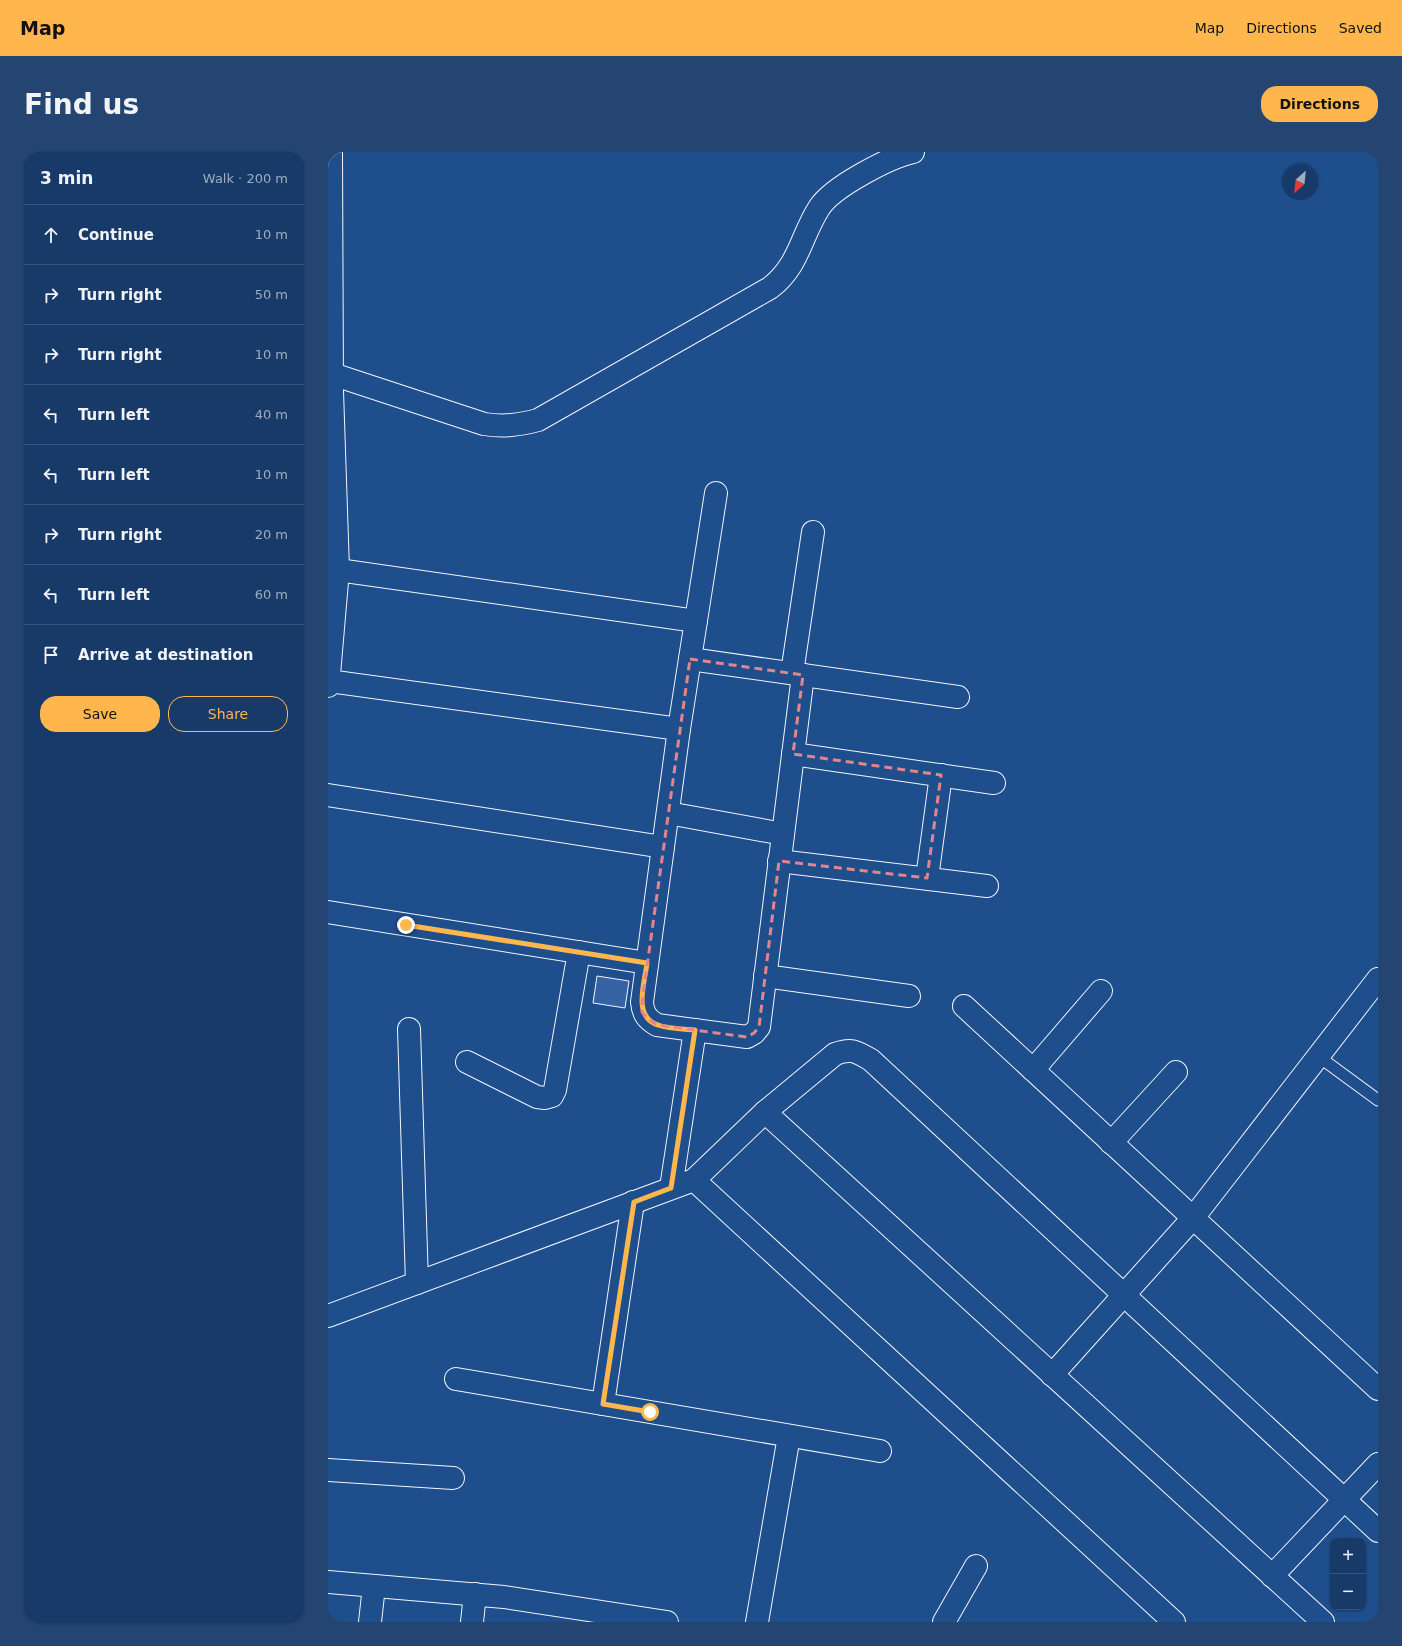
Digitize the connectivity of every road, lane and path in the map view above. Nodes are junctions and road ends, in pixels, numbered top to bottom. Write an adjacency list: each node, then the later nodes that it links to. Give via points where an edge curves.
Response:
1 (331, 152): 3 (street)
2 (914, 152): 3 (street, via 892,159 829,195 819,207 791,267 782,279 770,288 538,420 502,427 484,424)
3 (330, 385): 6 (street)
4 (716, 493): 7 (street)
5 (813, 532): 9 (street)
6 (338, 570): 7 (street); 10 (street)
7 (696, 621): 8 (street)
8 (690, 659): 9 (street); 13 (street)
9 (798, 674): 12 (street); 14 (street)
10 (328, 680): 11 (street); 13 (street)
11 (328, 686)
12 (958, 697)
13 (680, 730): 18 (street)
14 (793, 754): 15 (street); 19 (street)
15 (941, 775): 16 (street); 22 (street)
16 (994, 783)
17 (328, 795): 20 (street)
18 (668, 813): 19 (street); 20 (street)
19 (783, 834): 21 (street)
20 (663, 847): 26 (street)
21 (779, 861): 22 (street); 27 (street)
22 (927, 878): 23 (street)
23 (987, 886)
24 (328, 912): 25 (street)
25 (579, 952): 26 (street); 35 (street, via 552,1096 537,1097)
26 (647, 963): 33 (street, via 642,1012 648,1020 657,1025)
27 (765, 976): 30 (street); 33 (street, via 758,1027 754,1034 747,1037)
28 (1378, 978): 34 (street)
29 (1101, 991): 36 (street)
30 (910, 996)
31 (964, 1006): 36 (street)
32 (410, 1029): 45 (street)
33 (695, 1030): 42 (street)
34 (1318, 1056): 38 (lane); 44 (street)
35 (467, 1062)
36 (1033, 1070): 40 (street)
37 (1176, 1072): 40 (street)
38 (1378, 1100)
39 (765, 1112): 41 (street); 46 (street, via 835,1054 846,1050 858,1052 871,1060); 48 (street)
40 (1111, 1142): 44 (street)
41 (694, 1180): 42 (street); 69 (street)
42 (671, 1188): 43 (street)
43 (634, 1202): 45 (street); 51 (street)
44 (1193, 1218): 46 (street); 50 (street)
45 (417, 1283): 47 (street)
46 (1123, 1295): 48 (street); 57 (street)
47 (328, 1316)
48 (1052, 1375): 60 (street)
49 (456, 1379): 51 (street)
50 (1378, 1389)
51 (603, 1404): 52 (street)
52 (790, 1436): 53 (street); 67 (street)
53 (880, 1451)
54 (1378, 1464): 57 (street)
55 (328, 1470): 56 (street)
56 (453, 1478)
57 (1345, 1501): 58 (street); 60 (street)
58 (1378, 1531)
59 (976, 1566): 68 (street)
60 (1272, 1576): 70 (street)
61 (328, 1582): 62 (street)
62 (374, 1586): 63 (street); 64 (street)
63 (475, 1594): 65 (street); 66 (street, via 504,1596)
64 (370, 1622)
65 (472, 1622)
66 (667, 1622)
67 (757, 1622)
68 (944, 1622)
69 (1174, 1622)
70 (1323, 1622)

